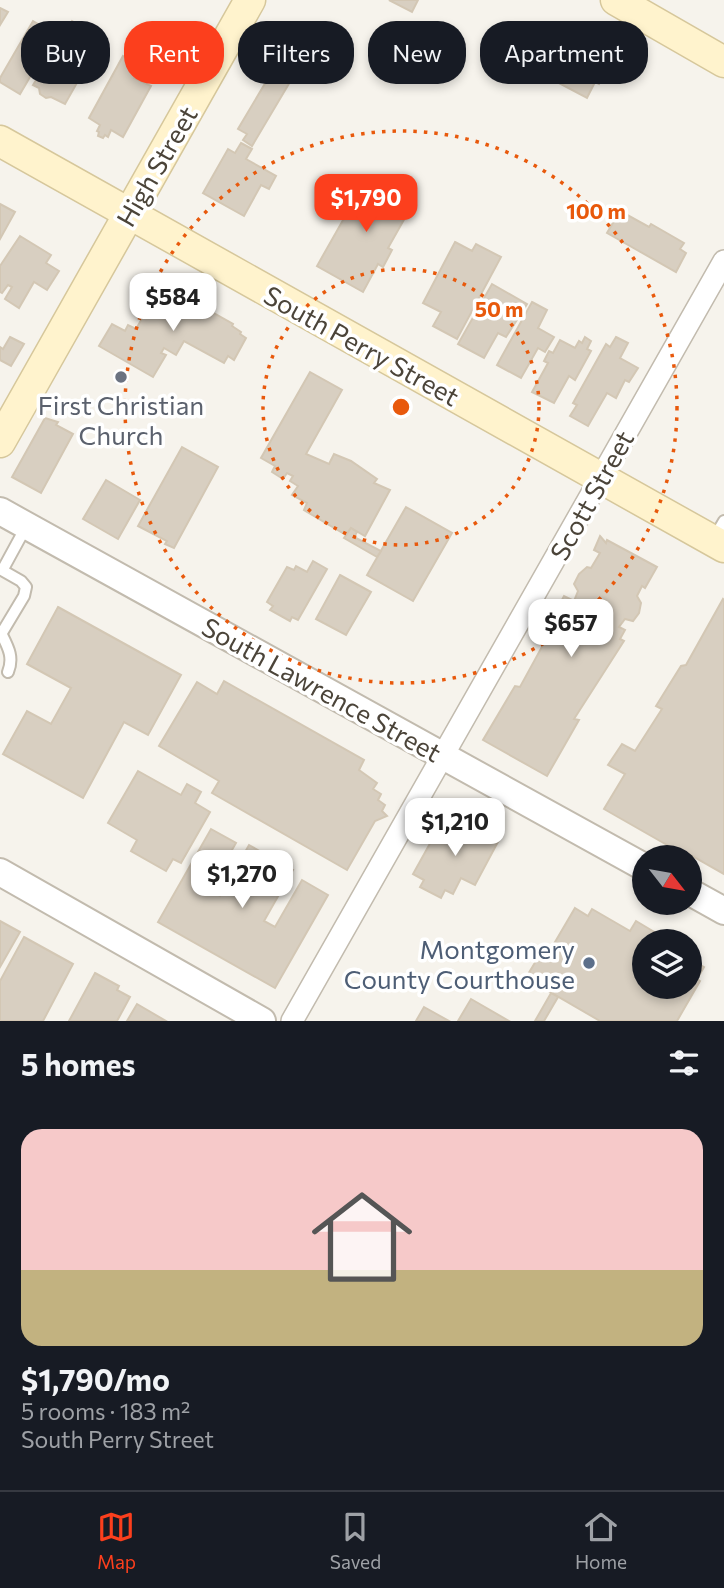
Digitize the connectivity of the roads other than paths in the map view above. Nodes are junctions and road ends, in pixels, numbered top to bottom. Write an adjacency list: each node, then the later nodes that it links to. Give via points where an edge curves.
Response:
1 (250, 0): 5 (main road, High Street)
2 (615, 0): 3 (main road)
3 (724, 62)
4 (0, 141): 5 (main road, South Perry Street)
5 (129, 214): 7 (main road, High Street); 8 (main road, South Perry Street)
6 (724, 261): 8 (street, Scott Street)
7 (0, 442)
8 (601, 479): 11 (main road, South Perry Street); 15 (street, Scott Street)
9 (0, 511): 10 (street, South Lawrence Street)
10 (27, 526): 12 (lane); 15 (street, South Lawrence Street)
11 (720, 536)
12 (1, 569): 13 (lane, via 26,587)
13 (1, 635): 14 (lane, via 10,652)
14 (8, 671)
15 (444, 756): 16 (street, South Lawrence Street); 21 (street, Scott Street)
16 (632, 860)
17 (0, 872): 20 (street)
18 (702, 899): 19 (street)
19 (724, 911)
20 (262, 1021)
21 (292, 1021)

